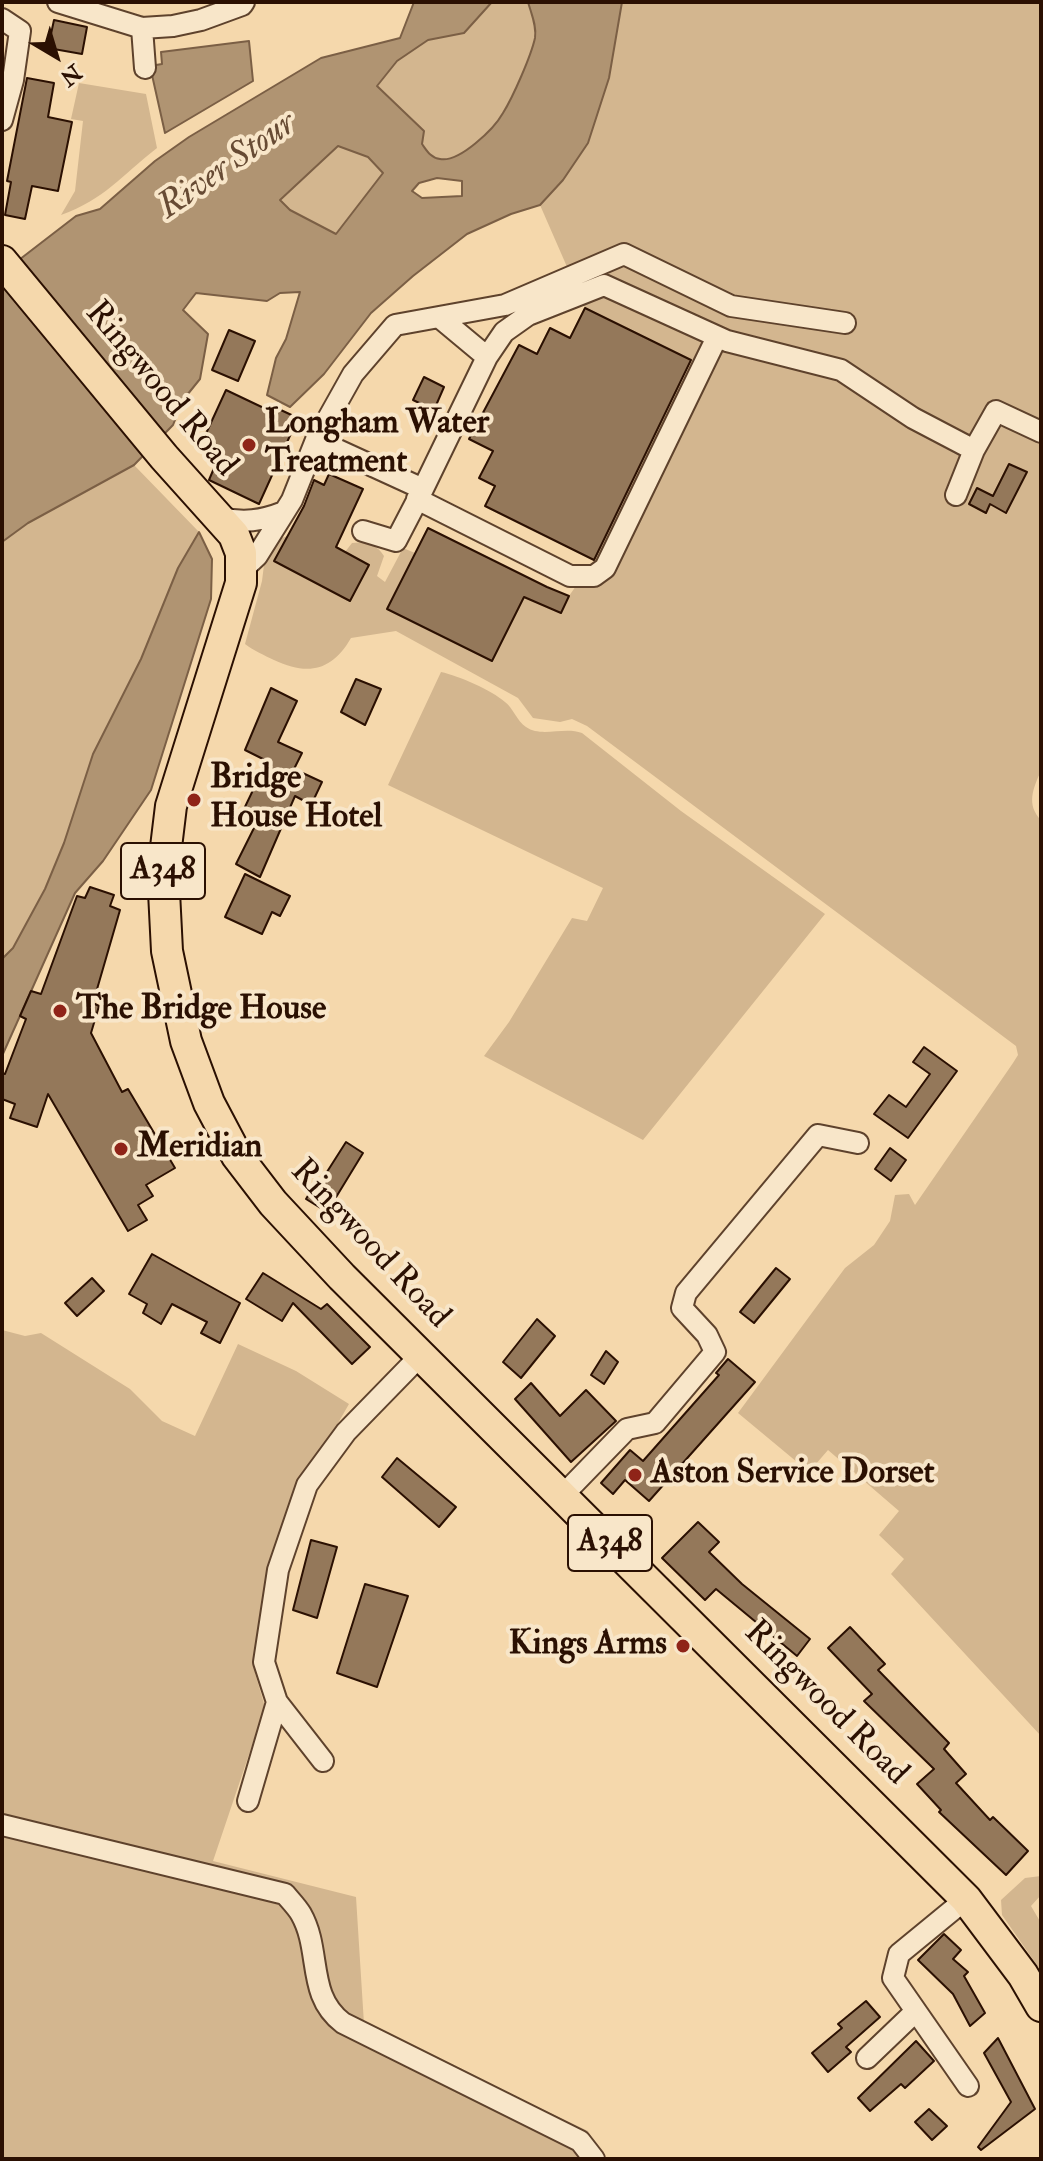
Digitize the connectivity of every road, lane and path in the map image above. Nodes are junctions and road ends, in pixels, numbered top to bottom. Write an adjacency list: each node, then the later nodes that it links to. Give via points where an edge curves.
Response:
1 (58, 2): 4 (street)
2 (244, 2): 4 (street, via 201,20)
3 (2, 19): 6 (street, via 20,31)
4 (142, 28): 5 (street)
5 (145, 68)
6 (2, 120)
7 (2, 261): 18 (highway, Ringwood Road / A348)
8 (439, 317): 9 (street, via 505,305 624,254 731,306); 11 (street); 13 (street, via 395,325 353,374)
9 (845, 323)
10 (717, 337): 11 (street, via 604,285 528,315 504,332); 14 (street, via 841,370 913,418); 15 (street, via 605,568 594,576 570,576)
11 (487, 357): 15 (street)
12 (1041, 432): 14 (street, via 996,411)
13 (316, 440): 15 (street); 17 (street)
14 (974, 450): 16 (street)
15 (420, 494): 19 (street, via 396,541)
16 (956, 495)
17 (284, 512): 18 (street, via 244,523); 20 (street, via 257,556)
18 (220, 518): 20 (highway, Ringwood Road / A348, via 234,535)
19 (363, 531)
20 (241, 571): 22 (highway, Ringwood Road / A348, via 171,806 163,872 170,972 186,1041 209,1103 237,1156 273,1203)
21 (858, 1143): 23 (street, via 818,1135 686,1293 682,1308 715,1352 655,1423 627,1429)
22 (421, 1355): 23 (highway, Ringwood Road / A348); 24 (street, via 346,1432 307,1485 278,1570 264,1662)
23 (562, 1496): 28 (highway, Ringwood Road / A348)
24 (277, 1702): 25 (street); 26 (street)
25 (323, 1761)
26 (248, 1801)
27 (2, 1825): 33 (street, via 285,1894 301,1913 320,1996 331,2013 580,2141)
28 (966, 1899): 29 (highway, Ringwood Road / A348); 30 (street, via 899,1954 893,1978)
29 (1041, 2006)
30 (915, 2012): 31 (street); 32 (street)
31 (867, 2058)
32 (968, 2086)
33 (594, 2159)

